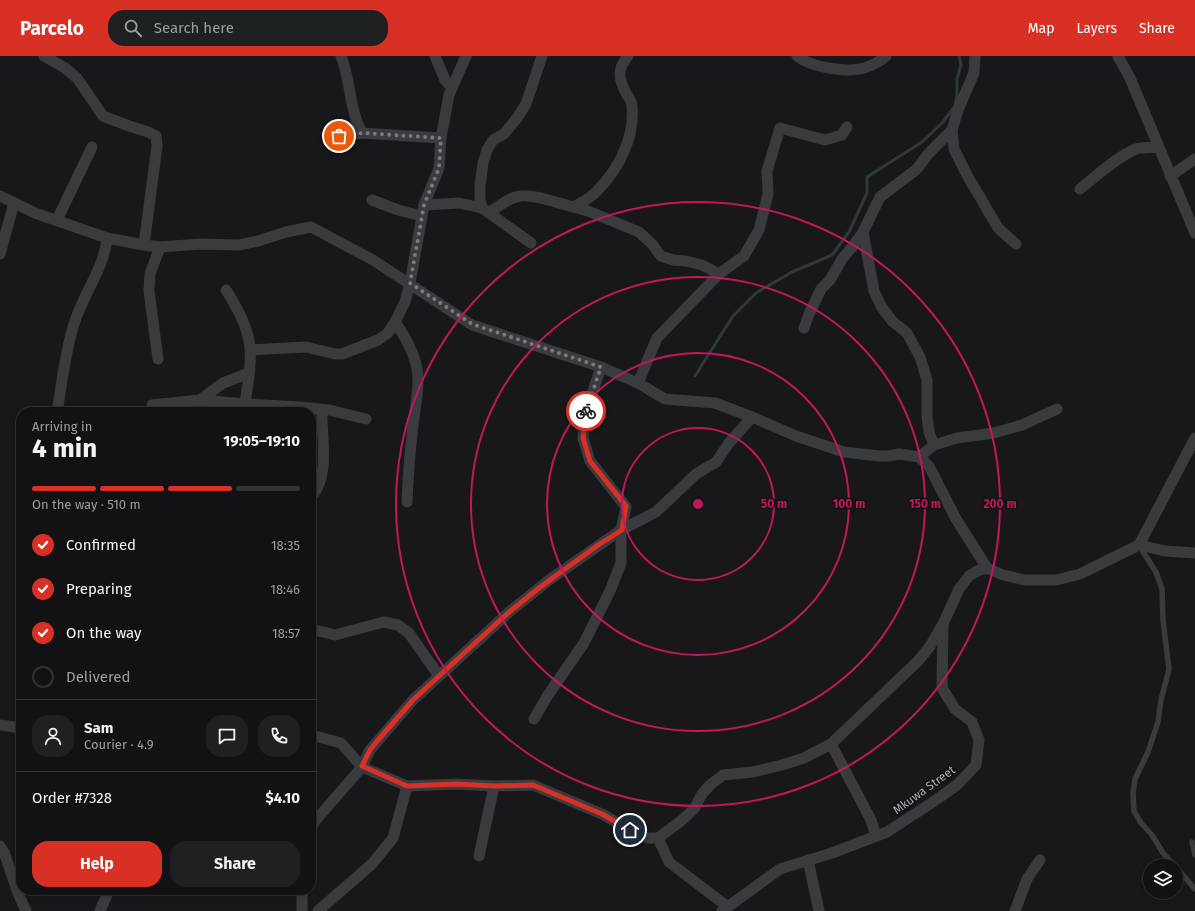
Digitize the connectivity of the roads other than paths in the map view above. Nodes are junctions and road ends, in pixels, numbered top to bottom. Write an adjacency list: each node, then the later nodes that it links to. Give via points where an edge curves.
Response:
1 (44, 56): 34 (street, via 66,68 77,78 103,116 156,136 157,146)
2 (341, 56): 14 (street, via 348,77 354,114)
3 (435, 56): 11 (street, via 445,80)
4 (466, 56): 11 (street)
5 (542, 56): 26 (street, via 526,104 504,134 493,140 487,150 480,186 480,200)
6 (628, 56): 25 (street, via 619,72 620,81 632,104 633,122 625,150 597,191)
7 (796, 56): 8 (street, via 818,65 841,69 863,68)
8 (886, 56)
9 (975, 56): 13 (street, via 974,73)
10 (1118, 56): 18 (street, via 1130,78)
11 (452, 88): 16 (street)
12 (847, 127): 37 (street, via 842,135 825,140 780,128 767,171 768,194 759,230 744,256)
13 (952, 130): 29 (street, via 917,169 880,197); 33 (street, via 954,149 967,175 998,228)
14 (362, 133): 15 (street); 16 (street)
15 (339, 136)
16 (441, 138): 27 (street, via 439,168)
17 (92, 147): 28 (street)
18 (1158, 147): 20 (street); 21 (street, via 1137,149 1122,157)
19 (1195, 159): 20 (street)
20 (1170, 176): 30 (street)
21 (1080, 189)
22 (0, 196): 24 (street)
23 (372, 200): 27 (street, via 398,210)
24 (14, 203): 28 (street); 36 (street)
25 (574, 207): 26 (street, via 530,196 518,196); 37 (street, via 638,232 661,256 702,265)
26 (486, 210): 27 (street, via 459,203); 32 (street)
27 (423, 211): 38 (street)
28 (57, 220): 31 (street)
29 (862, 232): 41 (street, via 854,246 842,258 830,280 821,289); 58 (street, via 876,296 892,321 907,332 928,380 927,416)
30 (1195, 233)
31 (107, 238): 34 (street); 49 (street, via 102,261 74,324)
32 (531, 243)
33 (1016, 244)
34 (144, 246): 35 (street)
35 (160, 247): 38 (street, via 239,245 312,227); 43 (street, via 150,274 149,291)
36 (0, 254)
37 (718, 274): 46 (street, via 657,338)
38 (410, 283): 40 (street, via 405,302); 44 (street, via 472,324)
39 (226, 290): 42 (street, via 236,305 249,338)
40 (395, 322): 42 (street, via 388,333 378,340 342,354 306,347); 61 (street, via 409,344 417,374)
41 (804, 328)
42 (250, 350): 45 (street)
43 (158, 359)
44 (601, 367): 46 (street); 62 (street, via 585,415 583,438 590,461 626,506)
45 (249, 373): 47 (street, via 223,383); 48 (street)
46 (638, 383): 55 (street, via 665,399 714,403)
47 (200, 400): 48 (street); 50 (street)
48 (245, 404): 51 (street)
49 (58, 407)
50 (151, 407)
51 (300, 407)
52 (316, 409): 54 (street)
53 (1057, 409): 58 (street, via 1022,425)
54 (322, 410): 56 (street); 60 (street, via 325,452)
55 (752, 417): 59 (street, via 796,436 844,452); 62 (street, via 729,442 716,462 696,474 656,512)
56 (366, 419)
57 (1195, 438): 63 (street)
58 (934, 445): 59 (street)
59 (919, 457): 65 (street, via 929,466 956,519)
60 (316, 492)
61 (407, 502)
62 (622, 530): 68 (street, via 538,589); 69 (street, via 621,563 610,591 584,643)
63 (1139, 545): 64 (street, via 1165,551); 65 (street, via 1080,574 1056,580 1025,580); 84 (lane, via 1156,572 1162,589 1169,669 1158,722 1135,779 1134,811)
64 (1195, 553)
65 (987, 568): 66 (street, Mkuwa Street, via 969,576 959,589)
66 (943, 624): 73 (street, via 919,660); 78 (street, Mkuwa Street, via 942,688 955,708 972,722 979,740 976,765 957,785 887,832)
67 (316, 630): 68 (street, via 335,635 384,622 398,625 409,633)
68 (439, 676): 74 (street, via 413,700 374,745)
69 (534, 719)
70 (0, 725): 71 (street)
71 (16, 727)
72 (316, 736): 74 (street, via 341,743)
73 (831, 744): 78 (street, via 871,820); 79 (street, via 804,758 782,765 753,772 723,774 702,794 694,810)
74 (362, 766): 75 (street); 77 (street)
75 (407, 786): 76 (street); 97 (street, via 393,838 372,864)
76 (494, 786): 79 (street, via 533,785 602,814 648,838); 83 (street)
77 (316, 820)
78 (876, 836): 85 (street, Mkuwa Street)
79 (658, 838): 93 (street, via 669,862)
80 (1192, 842): 82 (lane)
81 (0, 846): 88 (street)
82 (1195, 855)
83 (479, 856)
84 (1168, 859)
85 (808, 860): 93 (street, Mkuwa Street, via 780,869); 98 (street)
86 (1040, 860): 99 (street, via 1027,879)
87 (1183, 876): 89 (lane)
88 (16, 887)
89 (1195, 889)
90 (19, 895): 94 (street)
91 (107, 895): 95 (street)
92 (302, 895): 96 (street)
93 (725, 909)
94 (26, 911)
95 (100, 911)
96 (302, 911)
97 (318, 911)
98 (819, 911)
99 (1015, 911)

